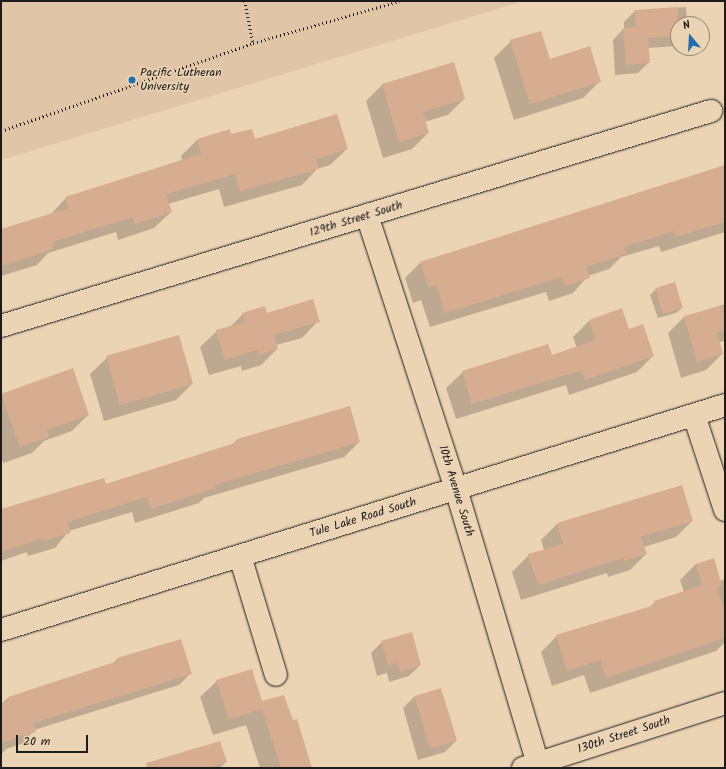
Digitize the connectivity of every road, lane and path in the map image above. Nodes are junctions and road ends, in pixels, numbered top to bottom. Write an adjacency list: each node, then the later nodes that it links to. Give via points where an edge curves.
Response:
1 (250, 1): 3 (path)
2 (399, 1): 4 (path)
3 (245, 3): 4 (path)
4 (253, 43): 6 (path)
5 (711, 111): 7 (street, 129th Street South)
6 (1, 131)
7 (367, 215): 8 (street, 129th Street South); 11 (street, 10th Avenue South)
8 (1, 326)
9 (725, 405): 10 (street, Tule Lake Road South)
10 (694, 415): 11 (street, Tule Lake Road South); 12 (street)
11 (456, 489): 13 (street, Tule Lake Road South); 17 (street, 10th Avenue South)
12 (725, 510)
13 (240, 556): 14 (street, Tule Lake Road South); 15 (street)
14 (1, 630)
15 (276, 675)
16 (725, 703): 17 (street, 130th Street South)
17 (533, 766)

